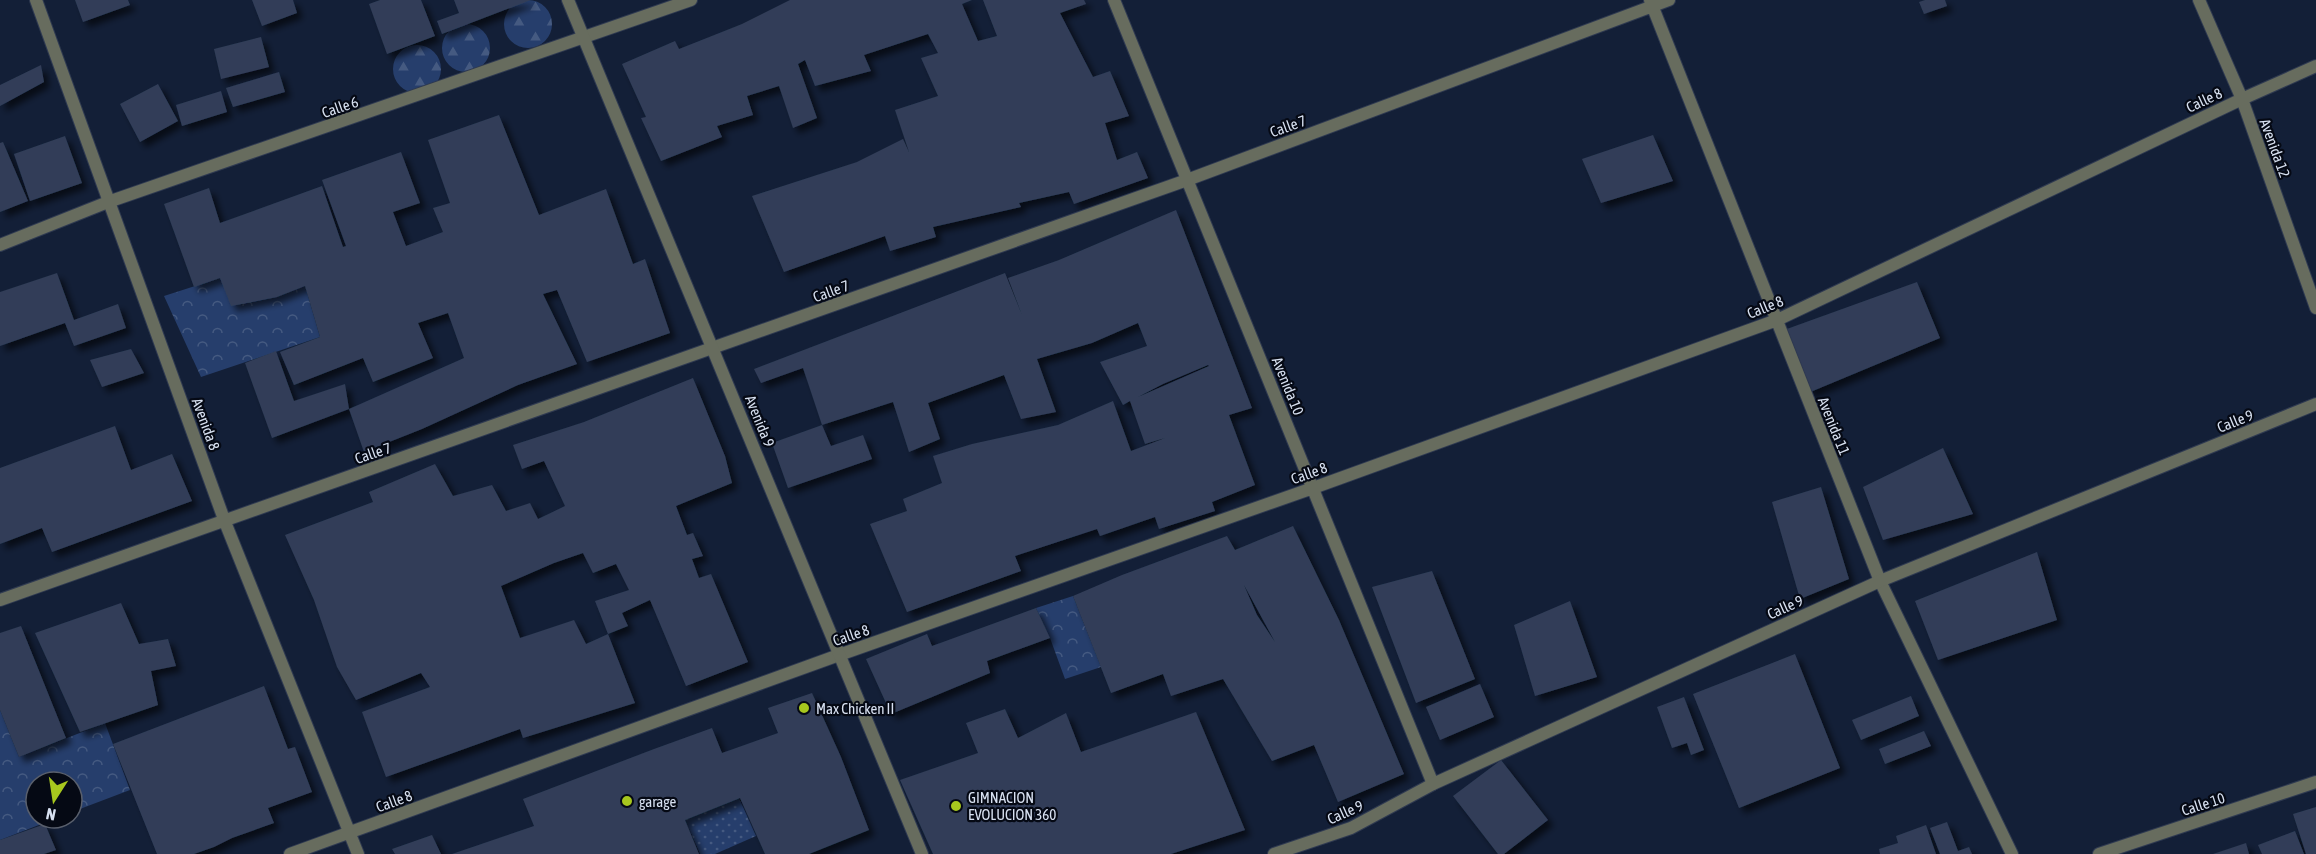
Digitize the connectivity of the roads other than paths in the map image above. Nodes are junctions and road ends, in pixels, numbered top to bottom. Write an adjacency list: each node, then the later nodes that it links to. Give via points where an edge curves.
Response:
1 (36, 0): 12 (street, Avenida 8)
2 (568, 0): 8 (street, Avenida 9)
3 (691, 0): 8 (street, Calle 6)
4 (1114, 0): 11 (street, Avenida 10)
5 (1669, 0): 7 (street, Calle 7)
6 (2199, 0): 10 (street, Avenida 12)
7 (1651, 3): 11 (street, Calle 7); 15 (street, Avenida 11)
8 (584, 39): 12 (street, Calle 6); 16 (street, Avenida 9)
9 (2316, 66): 10 (street, Calle 8)
10 (2242, 99): 14 (street, Avenida 12); 15 (street, Calle 8)
11 (1187, 180): 16 (street, Calle 7); 18 (street, Avenida 10)
12 (108, 202): 13 (street, Calle 6); 19 (street, Avenida 8)
13 (0, 244)
14 (2316, 308)
15 (1776, 320): 18 (street, Calle 8); 20 (street, Avenida 11)
16 (714, 349): 19 (street, Calle 7); 22 (street, Avenida 9)
17 (2316, 404): 20 (street, Calle 9)
18 (1313, 488): 22 (street, Calle 8); 24 (street, Avenida 10)
19 (225, 522): 21 (street, Calle 7); 25 (street, Avenida 8)
20 (1880, 581): 24 (street, Calle 9); 30 (street, Avenida 11)
21 (0, 600)
22 (839, 654): 25 (street, Calle 8); 28 (street, Avenida 9)
23 (2316, 782): 31 (street, Calle 10)
24 (1433, 784): 29 (street, Calle 9, via 1351,828)
25 (349, 834): 26 (street, Calle 8); 27 (street, Avenida 8)
26 (290, 854)
27 (358, 854)
28 (922, 854)
29 (1274, 854)
30 (2012, 854)
31 (2099, 854)

